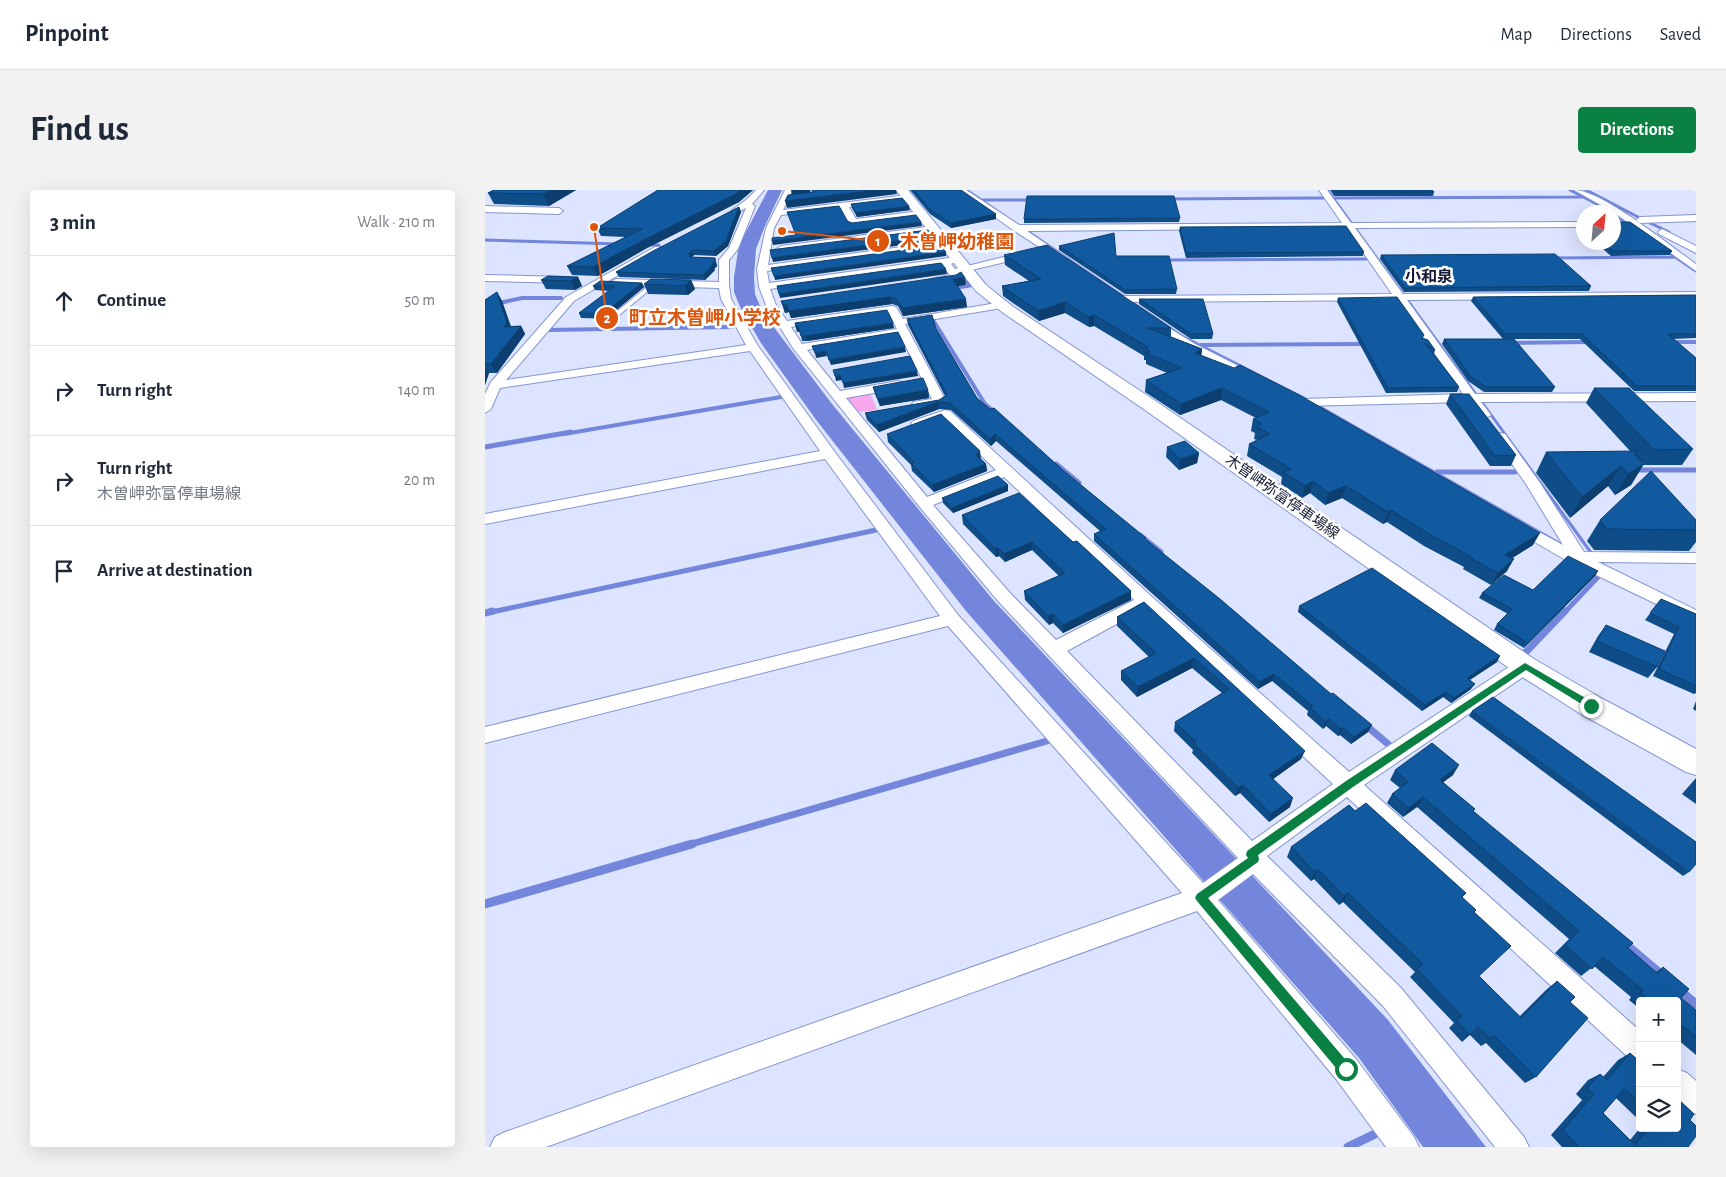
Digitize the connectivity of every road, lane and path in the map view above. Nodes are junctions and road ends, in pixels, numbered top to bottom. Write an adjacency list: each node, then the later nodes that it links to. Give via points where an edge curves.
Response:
1 (760, 190): 8 (street)
2 (961, 190): 18 (street)
3 (1323, 190): 17 (street)
4 (1578, 190): 14 (street)
5 (904, 194): 7 (street); 20 (main road, 木曽岬弥富停車場線)
6 (789, 195): 11 (street)
7 (844, 205): 11 (street); 20 (street, via 853,222)
8 (743, 206): 12 (street); 31 (street, via 751,206 733,249 721,260)
9 (485, 209): 10 (street)
10 (559, 211)
11 (777, 213): 23 (street)
12 (723, 217)
13 (1696, 218): 14 (street)
14 (1637, 222): 16 (street); 22 (street); 25 (street)
15 (1576, 224): 17 (street)
16 (1621, 224)
17 (1352, 225): 18 (street); 34 (street)
18 (1020, 228): 21 (street)
19 (669, 243): 28 (street)
20 (946, 250): 21 (street); 23 (street); 26 (street); 29 (street, via 957,277); 32 (street); 35 (main road, 木曽岬弥富停車場線, via 981,288)
21 (1049, 250): 24 (street)
22 (1696, 250)
23 (764, 251): 26 (street)
24 (1070, 264)
25 (1696, 268)
26 (762, 269): 32 (street)
27 (485, 278): 28 (street)
28 (600, 282): 30 (street); 42 (street, via 570,299)
29 (927, 282)
30 (655, 283): 31 (street); 36 (lane)
31 (724, 285): 39 (street, via 726,299)
32 (764, 287): 37 (street, via 776,304)
33 (1696, 295): 34 (street)
34 (1403, 296): 44 (street, via 1122,298 1191,346); 47 (street)
35 (1002, 305): 38 (street); 66 (main road, 木曽岬弥富停車場線)
36 (617, 314)
37 (784, 325): 38 (street, via 893,309); 40 (street)
38 (902, 327): 40 (street); 43 (street)
39 (753, 347): 42 (street); 52 (street)
40 (799, 348): 45 (street, via 825,372)
41 (485, 375): 42 (street)
42 (499, 380): 48 (street)
43 (920, 381): 45 (street); 49 (street, via 940,401)
44 (1270, 385)
45 (839, 396): 51 (street)
46 (1696, 397): 47 (street)
47 (1476, 398): 50 (street, via 1306,401); 59 (street)
48 (486, 405)
49 (903, 408)
50 (1330, 417)
51 (889, 435): 53 (street, via 945,414); 54 (street)
52 (829, 454): 56 (street); 64 (street)
53 (1006, 471): 54 (street); 62 (street, via 1019,494)
54 (924, 503): 58 (street)
55 (961, 518): 58 (street)
56 (485, 519)
57 (1507, 520): 59 (street)
58 (944, 524): 65 (street, via 1004,597)
59 (1578, 555): 60 (street); 63 (street)
60 (1597, 558): 61 (street)
61 (1696, 558)
62 (1146, 601): 65 (street); 69 (street)
63 (1696, 617)
64 (952, 618): 67 (street); 71 (street)
65 (1055, 649): 70 (street)
66 (1525, 666): 68 (main road, 木曽岬弥富停車場線); 69 (street)
67 (485, 735)
68 (1696, 763)
69 (1349, 784): 70 (street); 72 (street)
70 (1251, 859): 71 (street); 77 (street, via 1392,997)
71 (1203, 896): 75 (street); 76 (street, via 1346,1069)
72 (1636, 1045)
73 (1681, 1087): 74 (street)
74 (1696, 1100)
75 (505, 1147)
76 (1404, 1147)
77 (1514, 1147)

